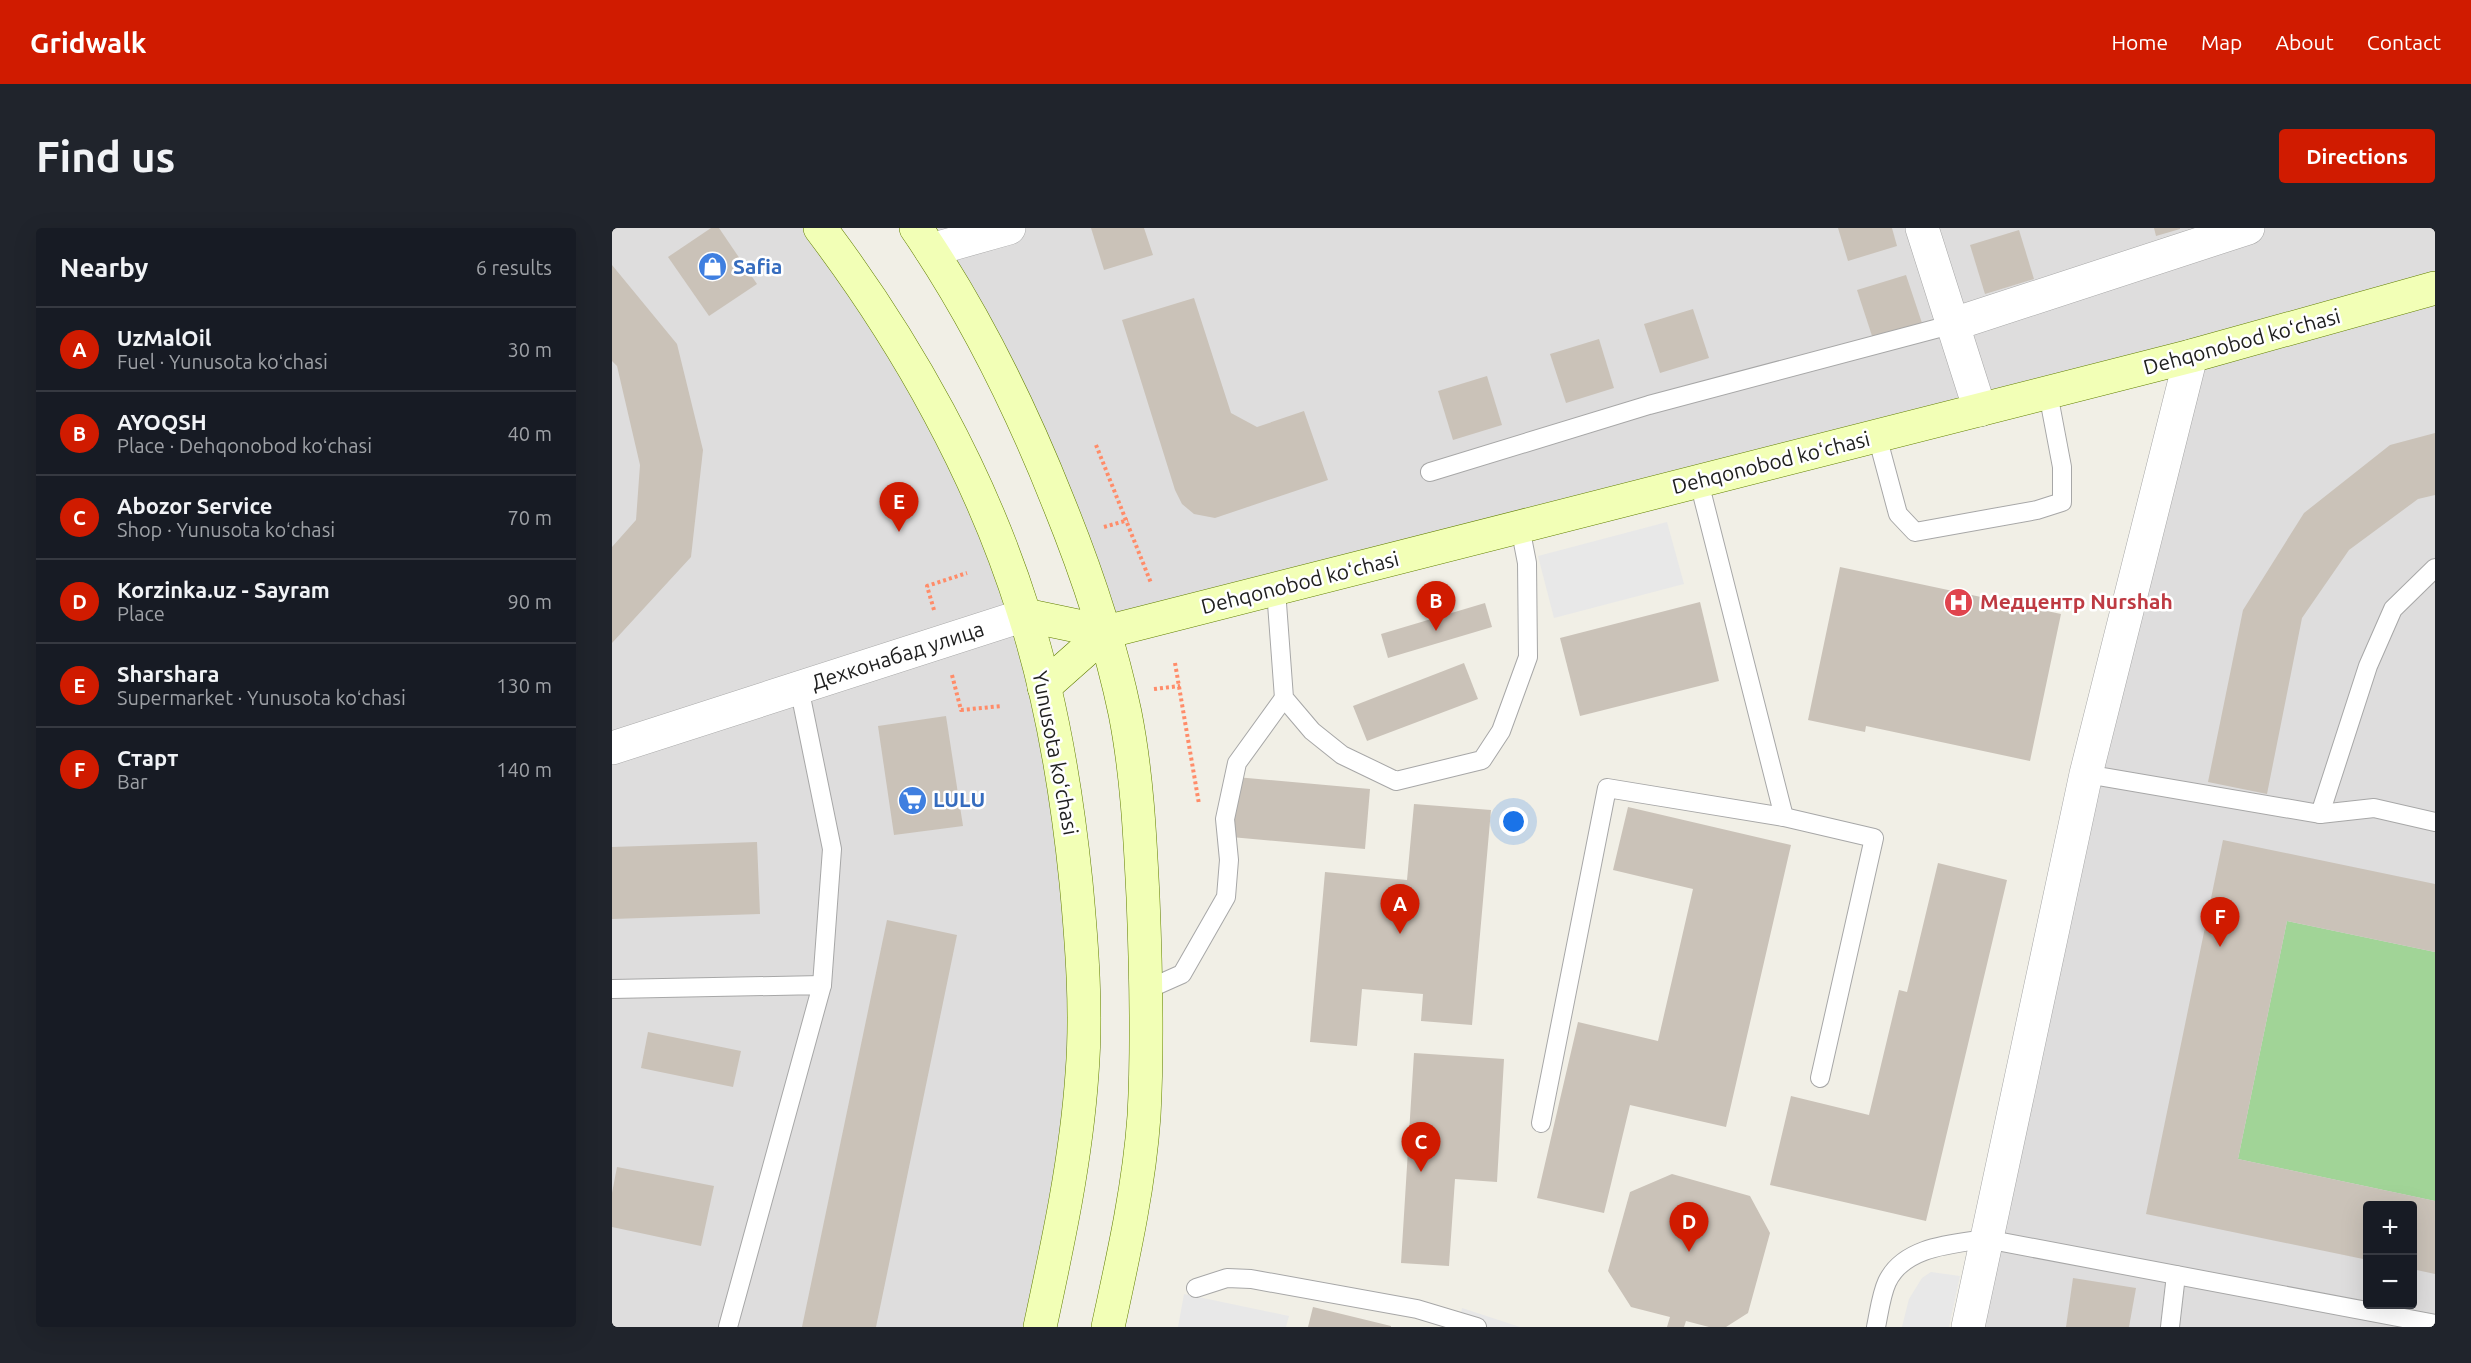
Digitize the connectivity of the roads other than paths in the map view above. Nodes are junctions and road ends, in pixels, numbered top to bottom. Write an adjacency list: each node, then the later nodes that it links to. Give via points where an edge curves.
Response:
1 (820, 228): 17 (main road, Yunusota koʻchasi, via 912,366 960,454)
2 (1009, 228): 5 (street)
3 (1922, 228): 7 (street)
4 (2248, 228): 7 (street)
5 (924, 239): 18 (main road, via 982,336 1026,425)
6 (2435, 288): 8 (main road, Dehqonobod koʻchasi)
7 (1954, 324): 10 (street); 12 (lane, via 1649,405)
8 (2191, 356): 9 (main road, Dehqonobod koʻchasi); 23 (street)
9 (2048, 393): 10 (main road, Dehqonobod koʻchasi); 11 (lane, via 2062,467 2062,502 2037,510 1915,532 1898,514)
10 (1980, 410): 11 (main road, Dehqonobod koʻchasi)
11 (1877, 436): 13 (main road, Dehqonobod koʻchasi)
12 (1430, 472)
13 (1699, 482): 14 (main road, Dehqonobod koʻchasi); 25 (lane)
14 (1520, 527): 16 (main road, Dehqonobod koʻchasi); 21 (lane, via 1527,563 1528,657 1501,731 1482,760 1396,781 1342,755 1312,731)
15 (2435, 568): 24 (lane, via 2393,609 2368,666)
16 (1275, 590): 18 (main road, Dehqonobod koʻchasi); 21 (lane)
17 (1025, 615): 18 (main road, Дехконабад улица); 19 (street, Дехконабад улица); 20 (main road, Yunusota koʻchasi)
18 (1106, 632): 20 (main road); 29 (main road, via 1129,741 1140,836)
19 (799, 687): 22 (street, Дехконабад улица); 27 (lane, via 832,849)
20 (1044, 687): 37 (main road, Yunusota koʻchasi, via 1072,839 1080,929 1082,1071 1062,1228)
21 (1284, 698): 29 (lane, via 1237,763 1225,819 1229,860 1226,897 1182,974)
22 (612, 748)
23 (2086, 774): 24 (lane); 32 (street)
24 (2320, 814): 26 (lane, via 2374,808)
25 (1784, 817): 30 (lane, via 1874,838); 31 (lane, via 1606,788)
26 (2435, 822)
27 (822, 985): 28 (lane); 36 (lane)
28 (612, 989)
29 (1146, 990): 38 (main road, via 1143,1119 1125,1251)
30 (1820, 1078)
31 (1541, 1123)
32 (1986, 1239): 33 (lane); 40 (lane, via 1933,1247 1899,1266 1887,1281); 41 (street)
33 (2176, 1275): 35 (lane); 42 (lane)
34 (1196, 1288): 39 (lane, via 1227,1278 1251,1279 1418,1309)
35 (2435, 1324)
36 (728, 1327)
37 (1040, 1327)
38 (1108, 1327)
39 (1477, 1327)
40 (1876, 1327)
41 (1968, 1327)
42 (2170, 1327)

